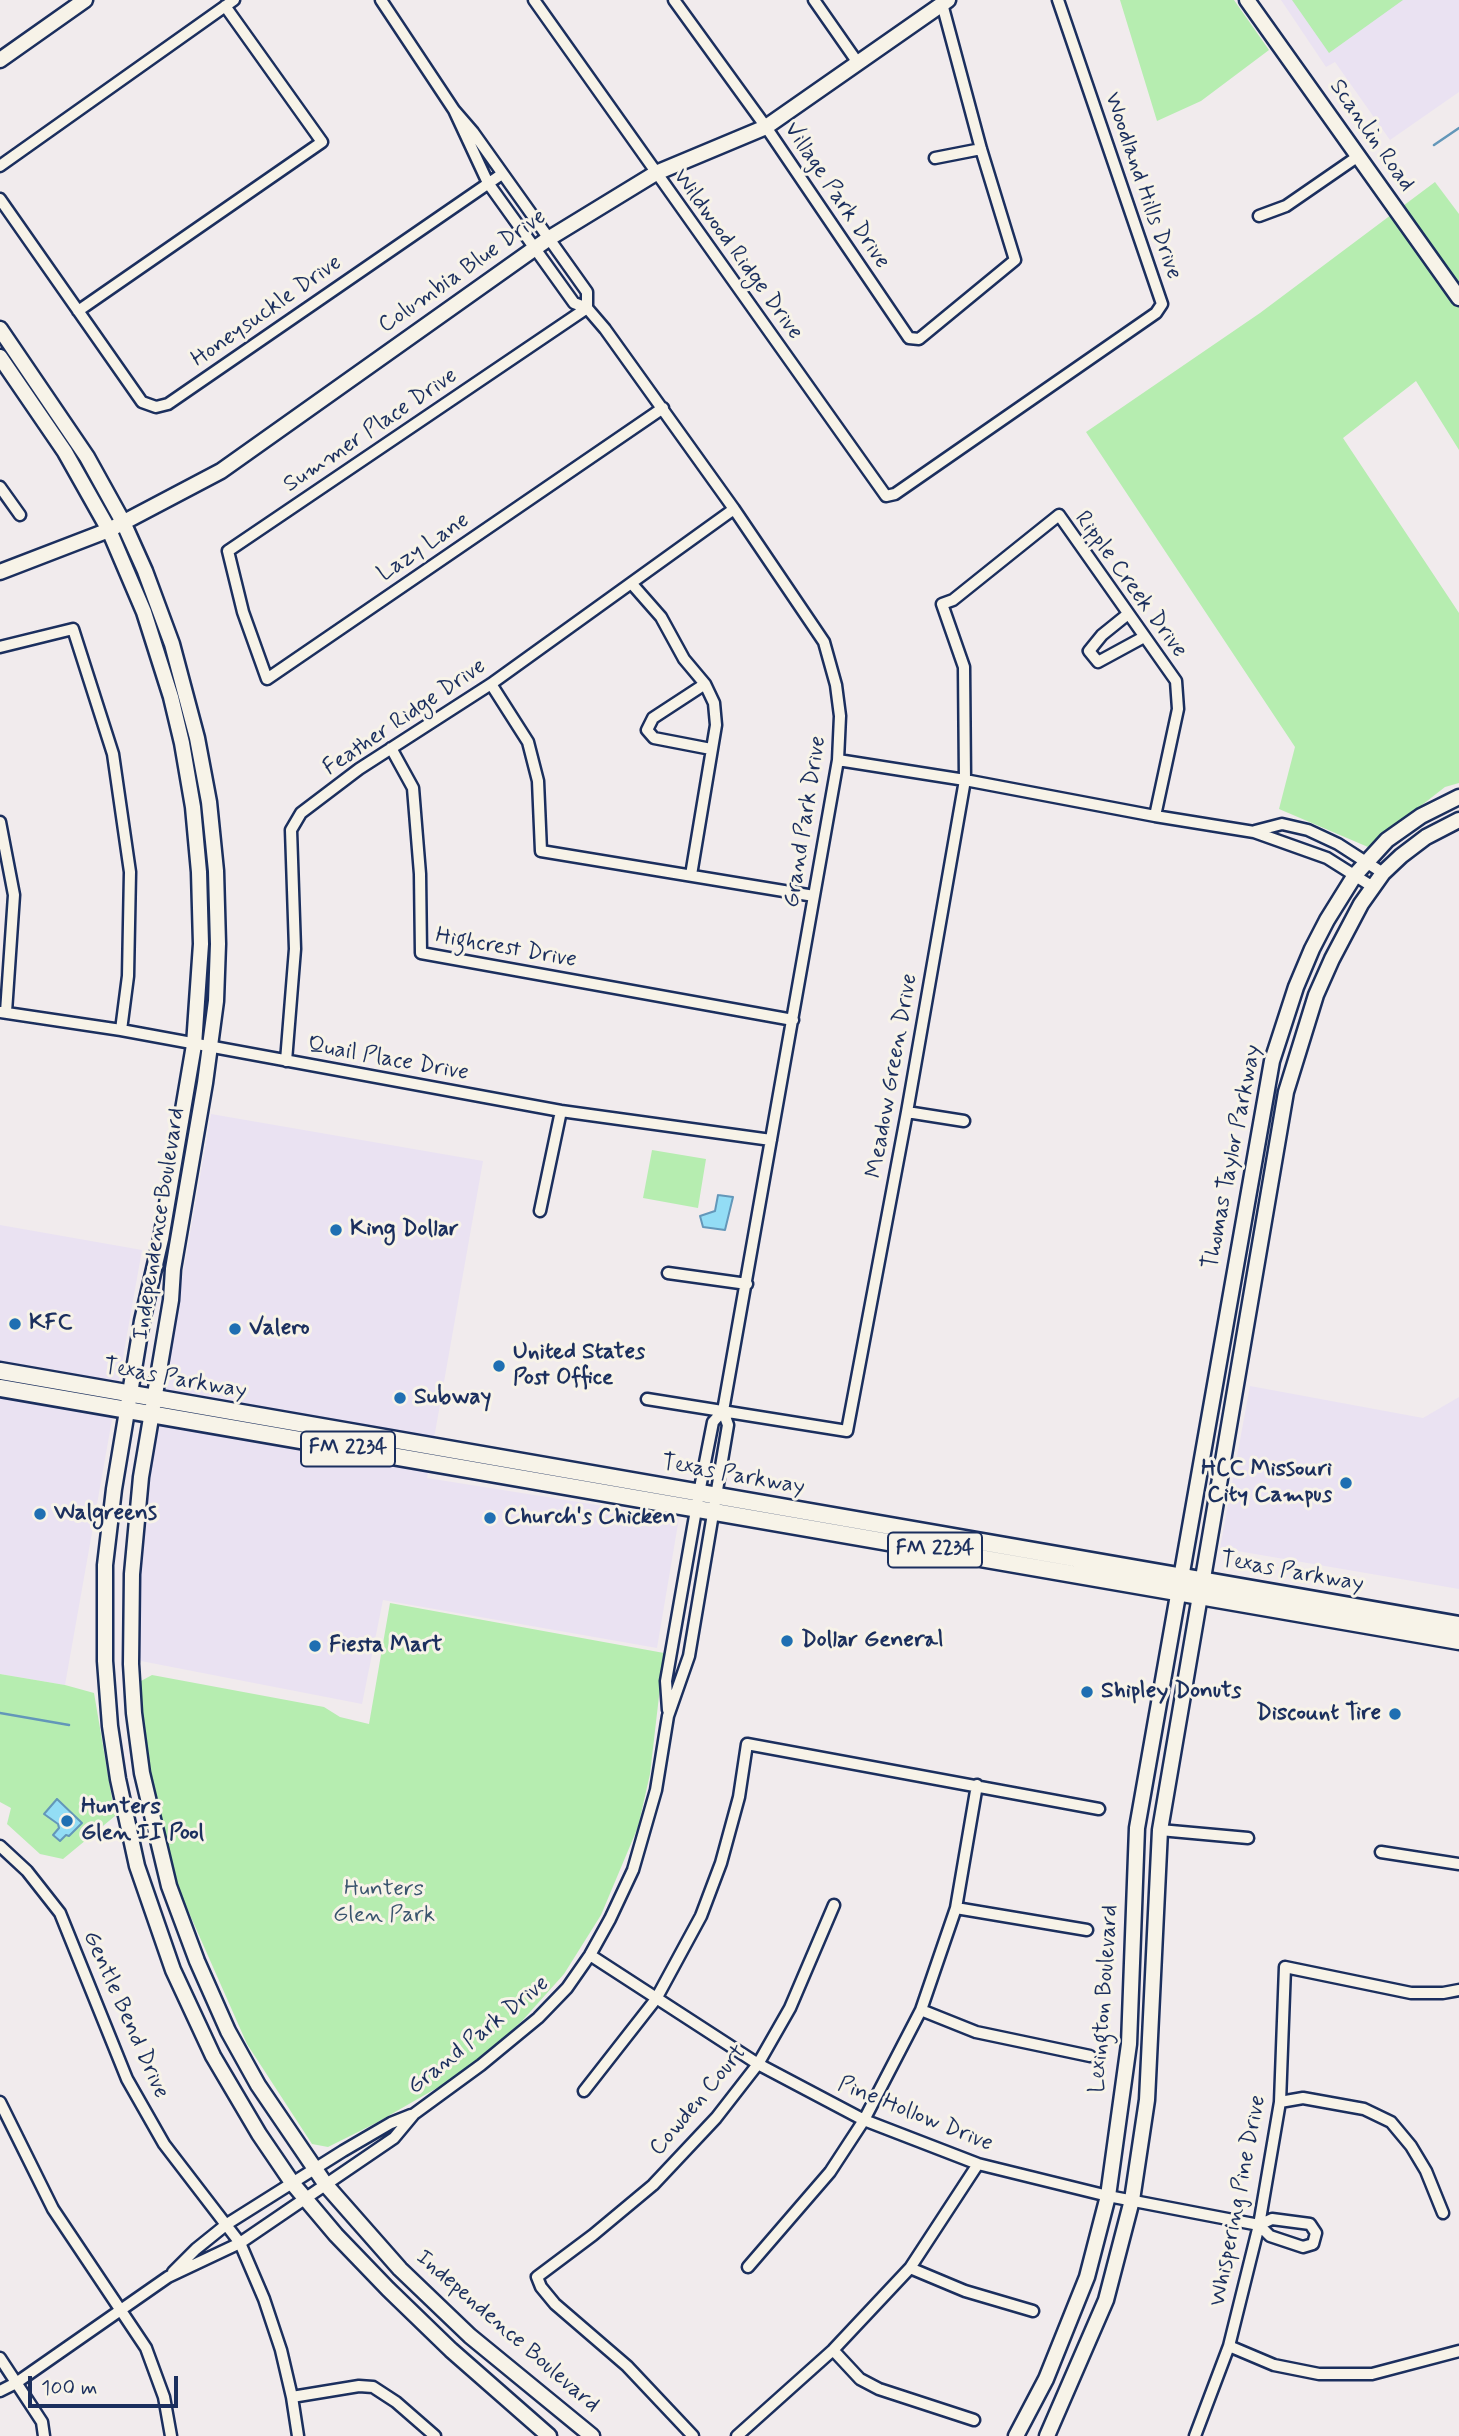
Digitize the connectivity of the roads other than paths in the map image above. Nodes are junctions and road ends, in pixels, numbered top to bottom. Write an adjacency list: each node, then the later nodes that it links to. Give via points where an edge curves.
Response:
1 (85, 0): 10 (street)
2 (381, 0): 12 (street, Grand Park Drive)
3 (534, 0): 18 (street, Wildwood Ridge Drive)
4 (674, 0): 13 (street, Village Park Drive)
5 (814, 0): 11 (street)
6 (1058, 0): 33 (street, Woodland Hills Drive, via 1162,304 1156,313)
7 (1247, 0): 15 (street, Scanlin Road)
8 (943, 1): 11 (street, Columbia Blue Drive); 14 (street)
9 (230, 3): 17 (street); 27 (street, via 321,142)
10 (0, 60)
11 (858, 63): 13 (street, Columbia Blue Drive)
12 (454, 110): 19 (street, Grand Park Drive); 20 (street, Grand Park Drive)
13 (766, 127): 14 (street, Village Park Drive, via 909,338 919,339 1015,260); 18 (street, Columbia Blue Drive)
14 (981, 149): 16 (street)
15 (1357, 157): 22 (street, via 1286,205); 25 (street, Scanlin Road)
16 (935, 158)
17 (0, 166)
18 (656, 173): 23 (street, Columbia Blue Drive); 33 (street, Wildwood Ridge Drive, via 886,496)
19 (502, 174): 20 (street, Honeysuckle Drive); 23 (street, Grand Park Drive)
20 (488, 183): 24 (street, Grand Park Drive); 27 (street, Honeysuckle Drive, via 168,404 156,407 142,402)
21 (0, 200): 27 (street)
22 (1259, 216)
23 (548, 239): 24 (street, Columbia Blue Drive); 26 (street, Grand Park Drive, via 587,292)
24 (534, 248): 26 (street, Grand Park Drive, via 574,303); 37 (street, Columbia Blue Drive, via 221,471)
25 (1459, 298)
26 (587, 308): 32 (street, Grand Park Drive); 42 (street, Summer Place Drive, via 228,551)
27 (78, 311)
28 (0, 329): 30 (street, Independence Boulevard)
29 (0, 357): 31 (street, Independence Boulevard)
30 (24, 365): 31 (street); 37 (street, Independence Boulevard, via 87,457)
31 (12, 373): 38 (street, Independence Boulevard, via 65,452)
32 (663, 408): 35 (street, Grand Park Drive); 42 (street, Lazy Lane, via 267,679)
33 (923, 474)
34 (0, 487): 36 (street)
35 (734, 509): 40 (street, Feather Ridge Drive); 52 (street, Grand Park Drive, via 824,642 841,716)
36 (20, 516)
37 (123, 522): 38 (street, Columbia Blue Drive); 48 (street, Independence Boulevard, via 158,603)
38 (108, 530): 39 (street, Columbia Blue Drive); 49 (street, Independence Boulevard, via 144,612)
39 (0, 572)
40 (632, 584): 46 (street, Feather Ridge Drive); 47 (street, via 661,617 684,659)
41 (942, 604): 43 (street, Ripple Creek Drive, via 1059,515); 53 (street, Meadow Green Drive, via 964,667)
42 (243, 612)
43 (1128, 614): 44 (street, Ripple Creek Drive); 44 (street, via 1089,651 1098,662)
44 (1144, 637): 55 (street, Ripple Creek Drive, via 1176,681 1178,709)
45 (0, 647): 69 (street, via 73,629 110,742 130,872 128,976)
46 (491, 684): 50 (street, Feather Ridge Drive); 63 (street, via 528,742 538,781 541,851)
47 (705, 684): 51 (street, via 714,703); 51 (street, via 653,718 647,730 654,738)
48 (186, 692): 49 (street); 60 (street, Independence Boulevard, via 209,802)
49 (171, 696): 61 (street, Independence Boulevard, via 193,807)
50 (391, 748): 68 (street, Highcrest Drive, via 413,788 421,953); 72 (street, Feather Ridge Drive, via 301,813 291,830 295,949)
51 (711, 749): 63 (street)
52 (838, 760): 53 (street); 66 (street, Grand Park Drive)
53 (965, 780): 55 (street); 74 (street, Meadow Green Drive)
54 (1459, 797): 59 (street, Thomas Taylor Parkway, via 1421,816)
55 (1155, 816): 58 (street)
56 (1459, 820): 62 (street, Thomas Taylor Parkway, via 1426,838)
57 (0, 822): 67 (street, via 14,895)
58 (1254, 832): 59 (street, via 1282,824 1308,830); 64 (street, via 1327,858)
59 (1367, 861): 62 (street); 64 (street, Thomas Taylor Parkway)
60 (216, 871): 61 (street); 71 (street, Independence Boulevard, via 218,944)
61 (199, 872): 70 (street, Independence Boulevard, via 201,944)
62 (1383, 873): 65 (street, Thomas Taylor Parkway)
63 (691, 875): 66 (street)
64 (1355, 875): 65 (street); 88 (street, Thomas Taylor Parkway, via 1312,949 1280,1031)
65 (1373, 887): 89 (street, Thomas Taylor Parkway, via 1332,958 1293,1067)
66 (814, 896): 68 (street, Grand Park Drive)
67 (3, 1012): 69 (street, Quail Place Drive)
68 (793, 1020): 76 (street, Grand Park Drive)
69 (121, 1030): 70 (street, Quail Place Drive)
70 (194, 1045): 71 (street, Quail Place Drive); 79 (street, Independence Boulevard)
71 (211, 1048): 72 (street, Quail Place Drive); 78 (street, Independence Boulevard)
72 (286, 1060): 73 (street, Quail Place Drive)
73 (561, 1111): 76 (street, Quail Place Drive); 77 (street)
74 (907, 1112): 75 (street); 87 (street, Meadow Green Drive, via 847,1432)
75 (964, 1121)
76 (771, 1140): 81 (street, Grand Park Drive)
77 (540, 1211)
78 (178, 1236): 79 (street); 86 (street, Independence Boulevard)
79 (161, 1239): 85 (street, Independence Boulevard)
80 (668, 1273): 81 (street)
81 (747, 1284): 87 (street, Grand Park Drive)
82 (0, 1371): 85 (main road, Texas Parkway / FM 2234)
83 (0, 1388): 85 (main road, Texas Parkway / FM 2234)
84 (647, 1399): 87 (street)
85 (128, 1403): 86 (main road, Texas Parkway / FM 2234); 100 (street, Independence Boulevard, via 105,1566)
86 (154, 1407): 90 (main road, Texas Parkway / FM 2234); 91 (main road, Texas Parkway / FM 2234); 101 (street, Independence Boulevard, via 134,1533)
87 (723, 1411): 94 (street, Grand Park Drive, via 713,1422); 95 (street, Grand Park Drive, via 728,1425)
88 (1209, 1415): 89 (street); 96 (street, Thomas Taylor Parkway)
89 (1230, 1419): 97 (street, Thomas Taylor Parkway)
90 (412, 1443): 91 (main road, via 400,1449 380,1449); 92 (main road, Texas Parkway / FM 2234)
91 (376, 1454): 93 (main road, Texas Parkway / FM 2234)
92 (538, 1465): 93 (main road, via 530,1472 515,1470); 94 (main road, Texas Parkway / FM 2234)
93 (507, 1477): 94 (main road, Texas Parkway / FM 2234)
94 (697, 1501): 95 (main road, Texas Parkway / FM 2234); 102 (street, Grand Park Drive, via 666,1681)
95 (715, 1504): 96 (main road, Texas Parkway / FM 2234); 102 (street, Grand Park Drive, via 690,1657)
96 (1180, 1584): 97 (main road, Texas Parkway / FM 2234); 104 (street, Lexington Boulevard)
97 (1201, 1589): 98 (main road, Texas Parkway / FM 2234); 99 (main road, Texas Parkway / FM 2234); 105 (street, Lexington Boulevard)
98 (1459, 1625)
99 (1459, 1642)
100 (105, 1661): 101 (street); 117 (street, Independence Boulevard, via 110,1726 127,1822 150,1908)
101 (131, 1664): 116 (street, Independence Boulevard, via 142,1773 154,1828 169,1886)
102 (668, 1716): 115 (street, Grand Park Drive, via 646,1831 633,1870)
103 (977, 1785): 106 (street); 113 (street); 120 (street, via 747,1744 721,1863 701,1916)
104 (1143, 1791): 105 (street); 119 (street, Lexington Boulevard, via 1137,1828)
105 (1165, 1794): 107 (street, Lexington Boulevard)
106 (1099, 1808)
107 (1160, 1830): 108 (street); 121 (street, Lexington Boulevard)
108 (1248, 1838)
109 (0, 1846): 138 (street, Gentle Bend Drive, via 60,1913 127,2079 164,2144)
110 (1381, 1852): 111 (street)
111 (1459, 1864)
112 (834, 1905): 124 (street, Cowden Court, via 790,2008)
113 (956, 1908): 114 (street); 122 (street)
114 (1087, 1930)
115 (590, 1955): 120 (street, Pine Hollow Drive); 128 (street, Grand Park Drive, via 538,2018)
116 (197, 1961): 117 (street); 131 (street, Independence Boulevard, via 252,2074)
117 (173, 1970): 132 (street, Independence Boulevard, via 213,2056)
118 (1459, 1990): 127 (street, Whispering Pine Drive, via 1411,1993 1285,1967)
119 (1130, 1998): 121 (street); 134 (street, Lexington Boulevard, via 1129,2044)
120 (656, 1999): 124 (street, Pine Hollow Drive); 125 (street)
121 (1151, 1999): 136 (street, Lexington Boulevard, via 1147,2101)
122 (921, 2010): 123 (street, via 976,2032); 129 (street)
123 (1090, 2056)
124 (758, 2064): 129 (street, Pine Hollow Drive); 162 (street, Cowden Court, via 716,2118 653,2185 537,2277 555,2304 627,2365)
125 (584, 2091)
126 (0, 2102): 144 (street, via 53,2209)
127 (1280, 2102): 137 (street, via 1303,2098 1364,2109 1391,2122 1426,2171); 139 (street, Whispering Pine Drive)
128 (414, 2114): 131 (street, Grand Park Drive); 133 (street, Grand Park Drive, via 394,2138)
129 (864, 2120): 130 (street, Pine Hollow Drive); 141 (street, via 830,2172)
130 (978, 2164): 134 (street, Pine Hollow Drive); 142 (street)
131 (315, 2170): 132 (street, Grand Park Drive); 133 (street, Independence Boulevard)
132 (293, 2184): 135 (street, Independence Boulevard); 138 (street, Grand Park Drive)
133 (326, 2185): 135 (street, Grand Park Drive); 161 (street, Independence Boulevard, via 400,2269 461,2327)
134 (1108, 2196): 136 (street, Pine Hollow Drive); 148 (street, Lexington Boulevard, via 1087,2277)
135 (306, 2199): 140 (street, Grand Park Drive); 160 (street, Independence Boulevard, via 344,2244 451,2350)
136 (1132, 2200): 139 (street, Pine Hollow Drive); 151 (street, Lexington Boulevard, via 1106,2300)
137 (1443, 2213)
138 (227, 2224): 140 (street, Gentle Bend Drive); 143 (street, Grand Park Drive)
139 (1259, 2225): 139 (street, via 1270,2236 1303,2247 1313,2244 1316,2233 1310,2224 1272,2219); 146 (street, Whispering Pine Drive)
140 (240, 2243): 143 (street, Grand Park Drive); 154 (street, Gentle Bend Drive, via 264,2299)
141 (748, 2267)
142 (910, 2268): 145 (street, via 965,2291); 147 (street)
143 (168, 2277): 144 (street, Grand Park Drive)
144 (120, 2311): 152 (street, Grand Park Drive); 157 (street, via 146,2348 164,2398)
145 (1033, 2311)
146 (1229, 2346): 149 (street, via 1275,2365 1318,2374 1372,2374); 166 (street, Whispering Pine Drive)
147 (833, 2350): 155 (street, via 860,2379 879,2389); 163 (street)
148 (1058, 2350): 151 (street); 164 (street, Lexington Boulevard)
149 (1459, 2351)
150 (0, 2358): 152 (street)
151 (1080, 2360): 165 (street, Lexington Boulevard)
152 (16, 2383): 153 (street, Grand Park Drive); 156 (street, via 42,2422)
153 (0, 2391)
154 (292, 2397): 158 (street, Gentle Bend Drive); 159 (street, via 373,2387)
155 (974, 2420)
156 (44, 2436)
157 (171, 2436)
158 (298, 2436)
159 (435, 2436)
160 (549, 2436)
161 (592, 2436)
162 (693, 2436)
163 (737, 2436)
164 (1016, 2436)
165 (1047, 2436)
166 (1195, 2436)

